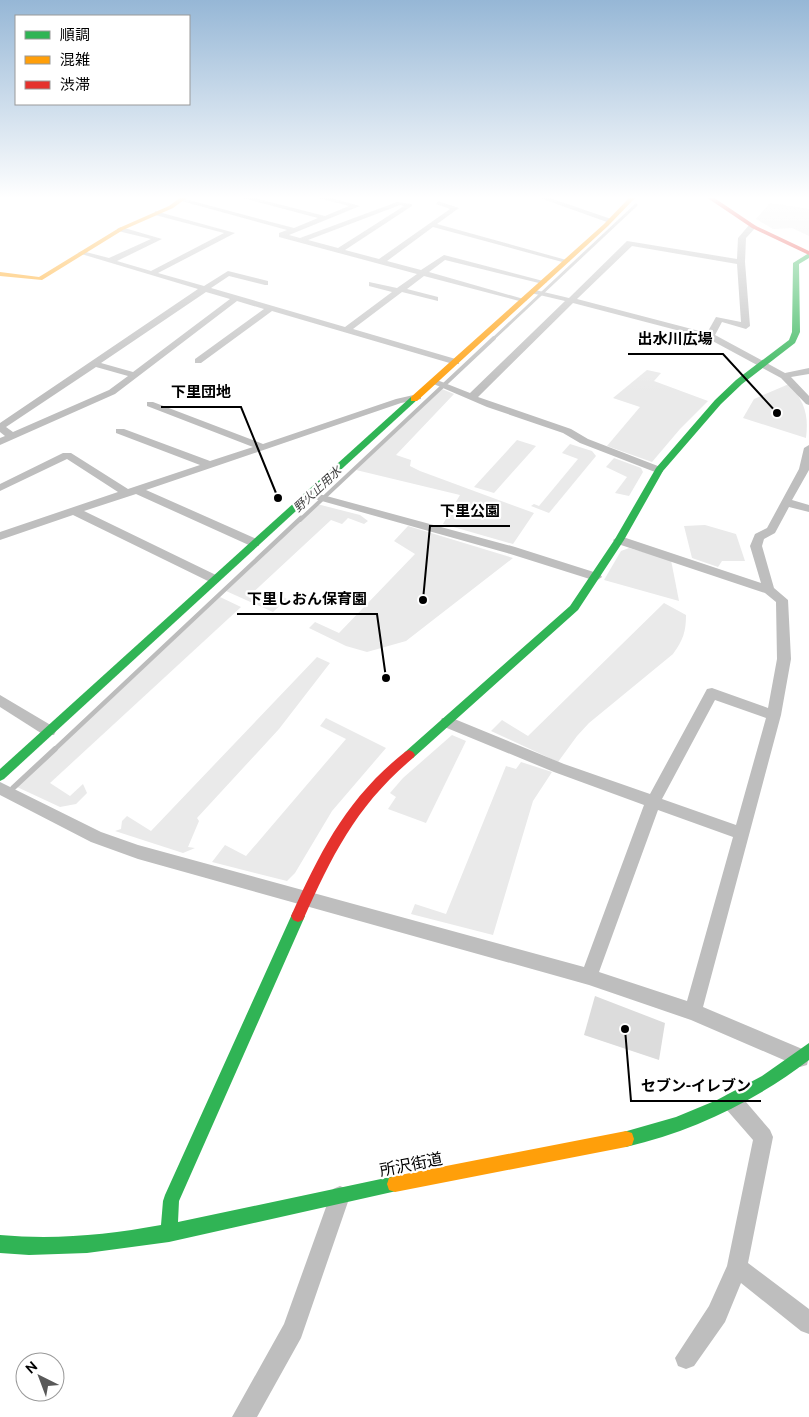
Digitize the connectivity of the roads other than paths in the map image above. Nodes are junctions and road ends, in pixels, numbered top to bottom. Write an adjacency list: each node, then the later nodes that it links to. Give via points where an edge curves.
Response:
1 (66, 263): 13 (street, via 40,279)
2 (117, 263): 11 (street)
3 (171, 263): 11 (street)
4 (384, 263): 12 (street)
5 (436, 263): 12 (street)
6 (462, 263): 17 (street)
7 (564, 263): 17 (street)
8 (609, 263): 22 (street)
9 (741, 263): 25 (street, via 746,326 719,319)
10 (796, 263): 29 (street, via 796,332 792,341)
11 (152, 273): 16 (street)
12 (422, 273): 18 (street); 21 (street)
13 (0, 274)
14 (265, 283): 16 (street, via 228,273)
15 (372, 284): 18 (street)
16 (204, 288): 19 (street); 28 (street)
17 (540, 289): 21 (street); 22 (street)
18 (399, 290): 20 (street); 24 (street)
19 (236, 298): 23 (street); 31 (street)
20 (435, 299)
21 (523, 300): 27 (street)
22 (570, 300): 25 (street); 35 (street)
23 (271, 308): 24 (street); 26 (street)
24 (347, 330): 27 (street)
25 (710, 336): 29 (street)
26 (198, 361)
27 (456, 362): 33 (street)
28 (93, 363): 31 (street); 39 (street, via 0,427)
29 (761, 365): 32 (street); 44 (street, via 718,402)
30 (809, 371): 32 (street)
31 (135, 375): 39 (street, via 112,392)
32 (784, 376): 36 (street)
33 (439, 384): 34 (street); 35 (street)
34 (418, 397): 41 (street); 47 (street)
35 (472, 397): 44 (street, via 568,431 584,441)
36 (809, 402)
37 (150, 404): 41 (street)
38 (120, 431): 43 (street)
39 (12, 436): 40 (street)
40 (0, 442)
41 (263, 447): 43 (street)
42 (809, 448): 48 (street, via 804,469)
43 (210, 465): 46 (street)
44 (659, 470): 54 (street)
45 (0, 488): 46 (street, via 66,455)
46 (131, 492): 50 (street); 55 (street)
47 (317, 496): 55 (street); 56 (street)
48 (786, 502): 49 (street); 58 (street, via 771,530 758,537 756,546)
49 (809, 509)
50 (74, 511): 52 (street); 57 (street)
51 (0, 524): 52 (street)
52 (21, 529): 53 (street)
53 (0, 536)
54 (619, 540): 56 (street); 58 (street)
55 (255, 543): 57 (street)
56 (596, 576): 61 (street, via 574,608)
57 (214, 580): 62 (street)
58 (769, 590): 60 (street, via 782,600 784,659)
59 (0, 700): 62 (street)
60 (774, 715): 65 (street, via 712,693); 66 (street)
61 (447, 722): 65 (street); 67 (street, via 377,783 332,846)
62 (49, 731): 63 (street)
63 (0, 776)
64 (0, 788): 67 (street, via 96,837 188,867)
65 (653, 802): 66 (street); 68 (street)
66 (743, 834): 69 (street)
67 (306, 899): 68 (street); 73 (street, via 171,1201)
68 (589, 977): 69 (street)
69 (694, 1012): 70 (street)
70 (804, 1054): 71 (street, 所沢街道, via 780,1074)
71 (733, 1102): 72 (street, 所沢街道, via 659,1132); 75 (street, via 763,1138)
72 (341, 1195): 73 (street, 所沢街道); 78 (street, via 293,1330)
73 (169, 1234): 74 (street, 所沢街道, via 106,1244 34,1248)
74 (0, 1244)
75 (737, 1268): 76 (street); 77 (street, via 717,1314)
76 (809, 1323)
77 (686, 1358)
78 (244, 1417)

